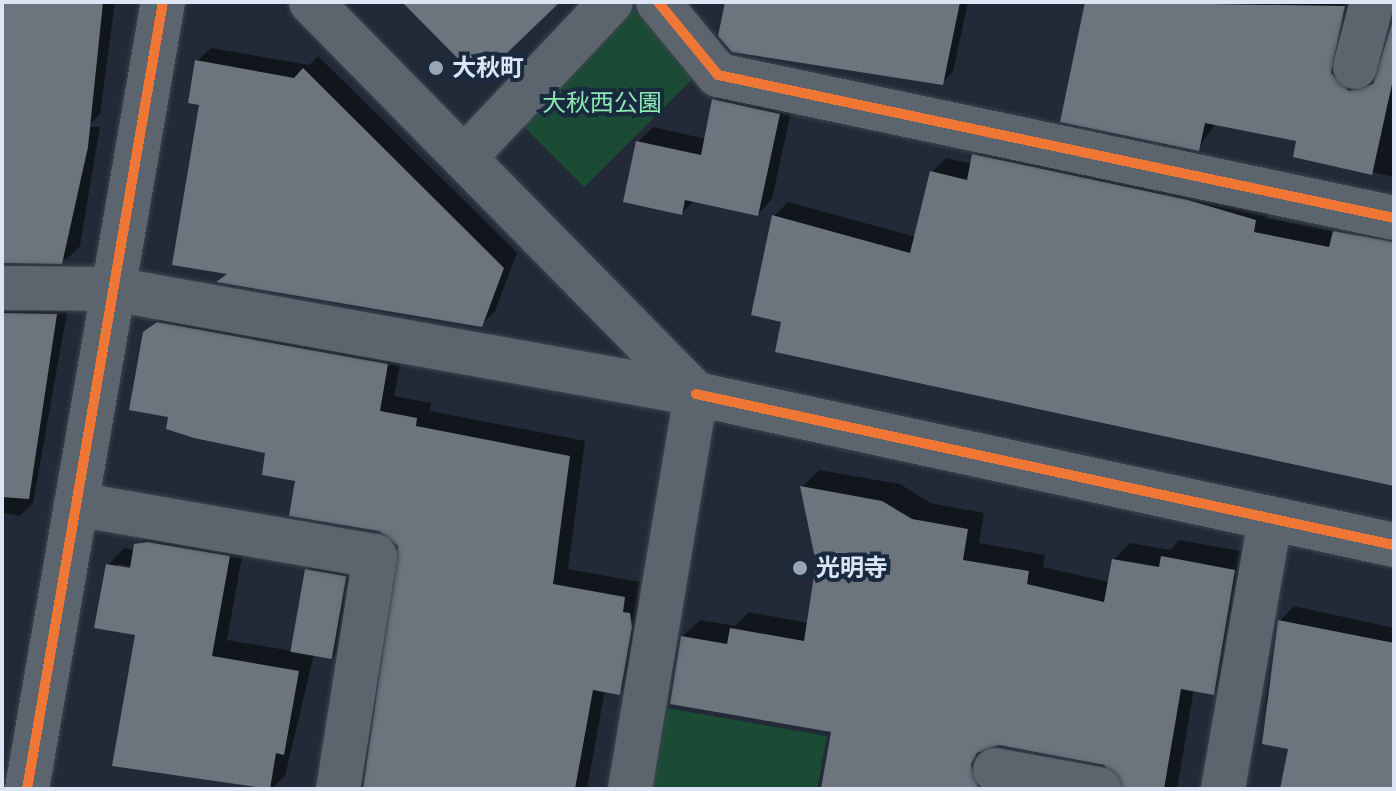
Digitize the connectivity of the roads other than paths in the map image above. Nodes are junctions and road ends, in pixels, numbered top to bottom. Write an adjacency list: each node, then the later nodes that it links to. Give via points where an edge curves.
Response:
1 (163, 2): 10 (street)
2 (311, 2): 7 (street)
3 (611, 2): 7 (street)
4 (658, 2): 8 (street, via 718,75)
5 (1372, 2): 6 (street)
6 (1355, 67)
7 (464, 158): 11 (street)
8 (1394, 218)
9 (2, 288): 10 (street)
10 (113, 289): 11 (street); 12 (street)
11 (696, 394): 13 (street); 18 (street)
12 (76, 504): 16 (street); 17 (street, via 375,556)
13 (1270, 519): 14 (street); 20 (street)
14 (1394, 545)
15 (995, 770): 19 (street)
16 (27, 789)
17 (338, 789)
18 (630, 789)
19 (1099, 789)
20 (1223, 789)

